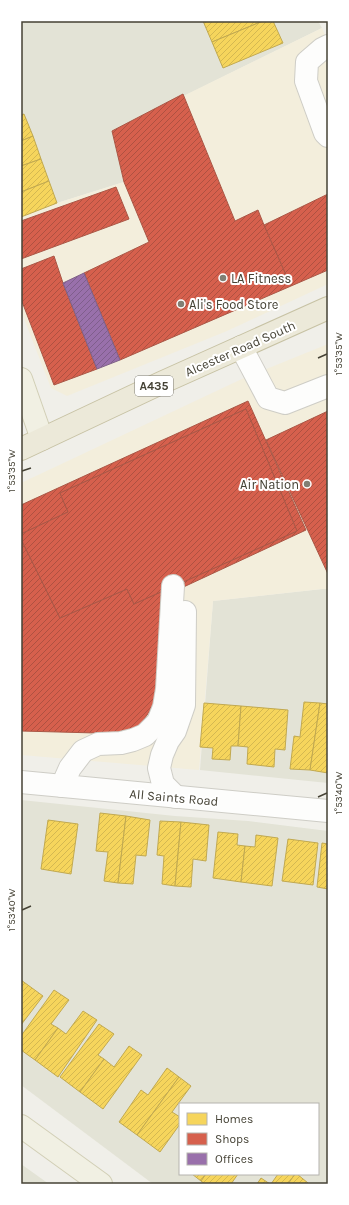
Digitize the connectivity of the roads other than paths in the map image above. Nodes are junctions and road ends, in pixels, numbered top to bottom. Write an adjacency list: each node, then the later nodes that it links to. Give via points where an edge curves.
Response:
1 (328, 46): 2 (street, via 307,62 306,81)
2 (328, 136)
3 (328, 308): 4 (highway, Alcester Road South / A435)
4 (241, 347): 6 (street, via 268,398 285,403); 7 (highway, Alcester Road South / A435)
5 (21, 379): 7 (main road)
6 (328, 386)
7 (42, 439): 8 (highway, Alcester Road South / A435)
8 (21, 449)
9 (21, 782): 10 (street, All Saints Road)
10 (62, 786): 11 (street, All Saints Road); 11 (street, via 82,751 98,744 133,740 145,735 158,722 164,707 180,584 184,705 159,768 163,784)
11 (176, 797): 12 (street, All Saints Road)
12 (328, 811)
13 (21, 1126): 14 (main road)
14 (101, 1184)

